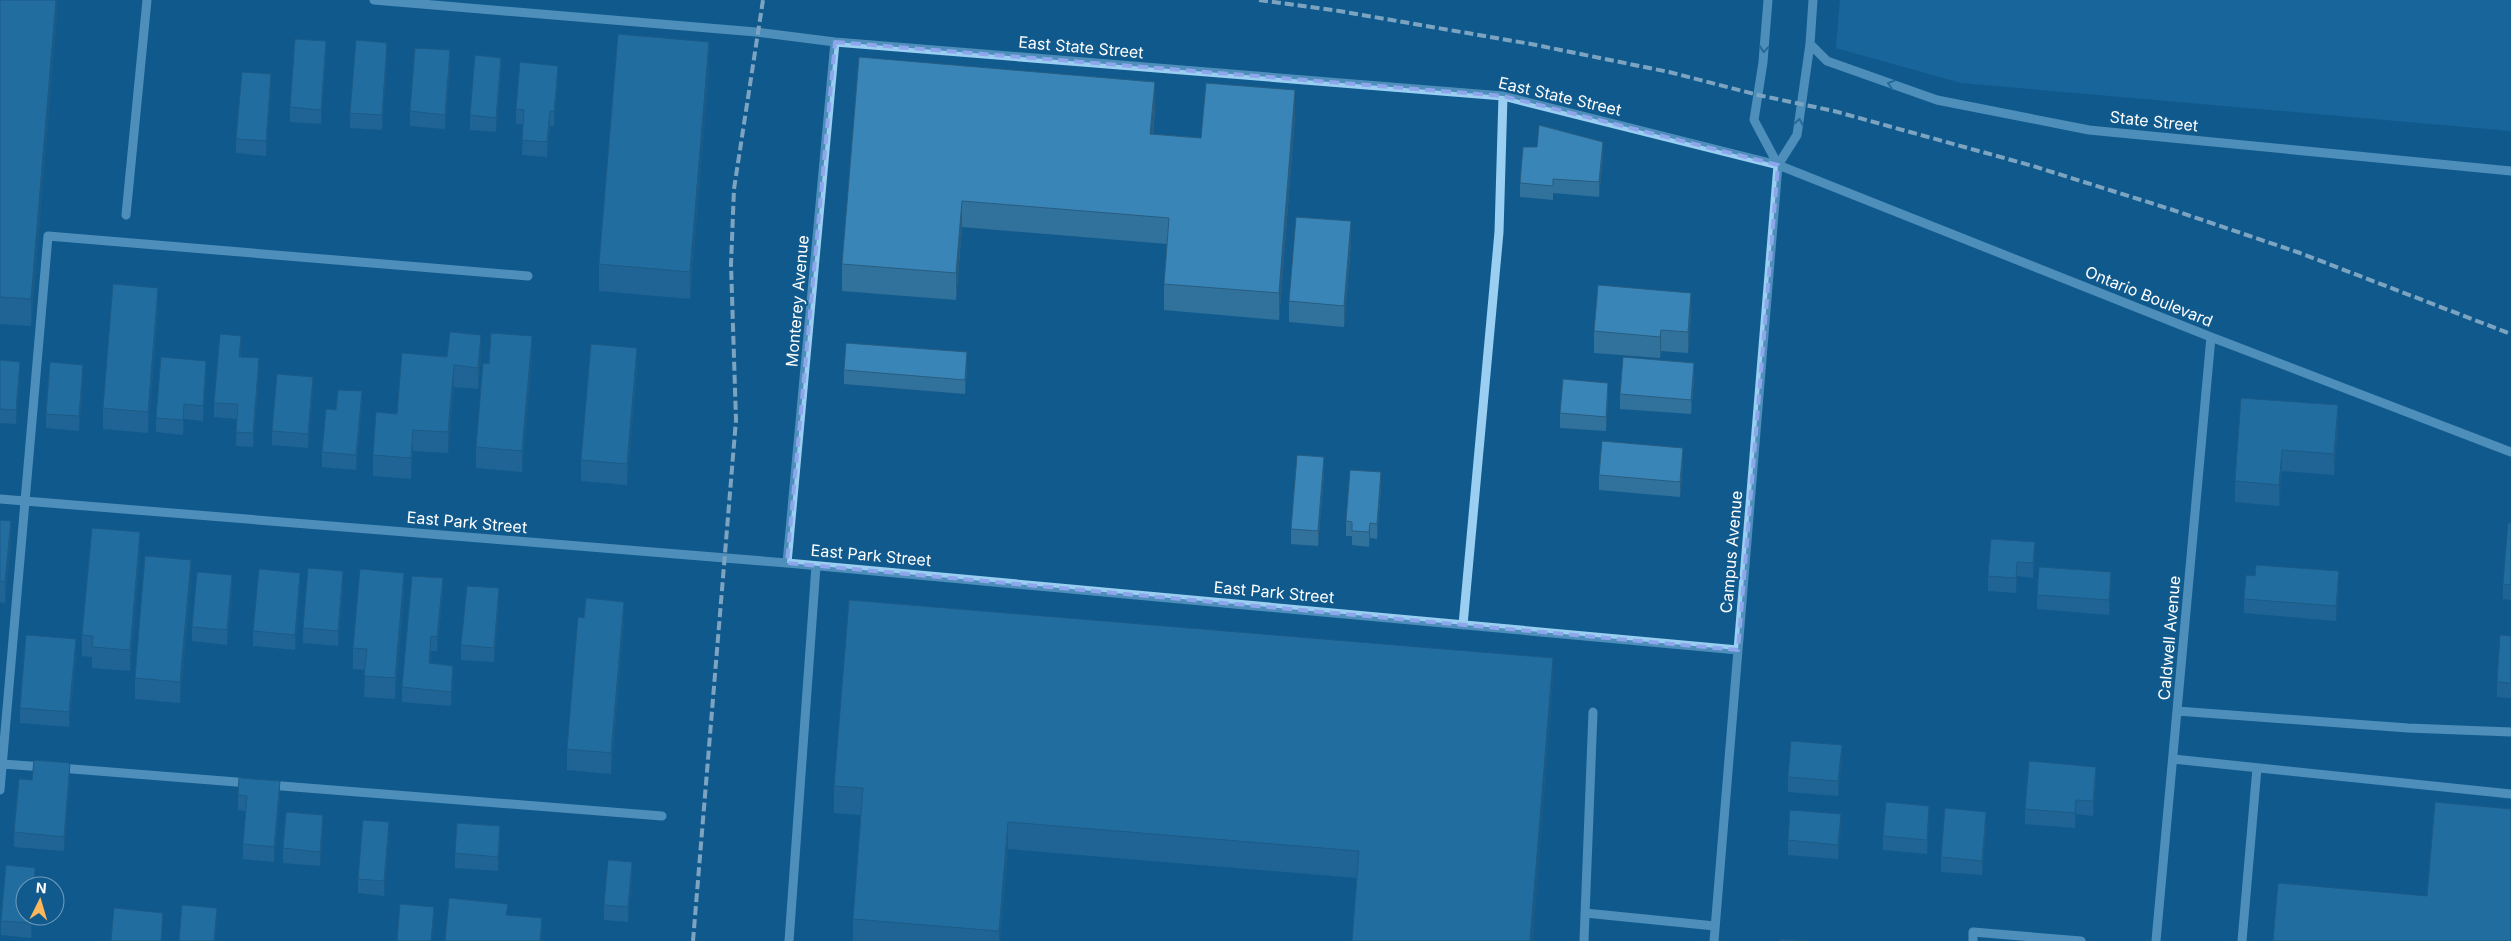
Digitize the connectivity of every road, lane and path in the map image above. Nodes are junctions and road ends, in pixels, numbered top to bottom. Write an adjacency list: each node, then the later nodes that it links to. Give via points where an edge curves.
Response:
1 (147, 0): 10 (street)
2 (374, 0): 5 (street, East State Street, via 756,32)
3 (1768, 0): 8 (street, one-way to 8, via 1754,120)
4 (1813, 0): 6 (street, Campus Avenue)
5 (835, 42): 7 (street, East State Street); 16 (street, Monterey Avenue)
6 (1810, 44): 8 (street, Campus Avenue, one-way to 6, via 1797,134); 9 (street, State Street, one-way to 6, via 2089,130 1937,100 1827,61)
7 (1503, 96): 8 (street, East State Street); 18 (street, via 1499,232)
8 (1778, 165): 12 (street, Ontario Boulevard); 19 (street, Campus Avenue)
9 (2511, 171)
10 (126, 215)
11 (528, 276): 15 (street, via 48,236)
12 (2211, 337): 13 (street, Ontario Boulevard); 20 (street, Caldwell Avenue)
13 (2511, 452)
14 (0, 498): 15 (street, East Park Street)
15 (24, 500): 16 (street, East Park Street); 24 (street)
16 (787, 563): 17 (street, East Park Street)
17 (816, 566): 18 (street, East Park Street); 32 (street)
18 (1463, 625): 19 (street, East Park Street)
19 (1738, 650): 30 (street, Campus Avenue)
20 (2177, 711): 22 (street); 23 (street, Caldwell Avenue)
21 (1594, 712): 29 (street)
22 (2511, 732)
23 (2173, 759): 25 (street); 37 (street, Caldwell Avenue)
24 (2, 764): 26 (street); 28 (street)
25 (2257, 768): 27 (street); 38 (street)
26 (0, 790)
27 (2511, 794)
28 (662, 816)
29 (1585, 913): 30 (street); 33 (street)
30 (1715, 926): 34 (street, Campus Avenue)
31 (2051, 939): 35 (street, via 1973,932); 36 (street)
32 (789, 941)
33 (1584, 941)
34 (1714, 941)
35 (1973, 941)
36 (2081, 941)
37 (2156, 941)
38 (2242, 941)

